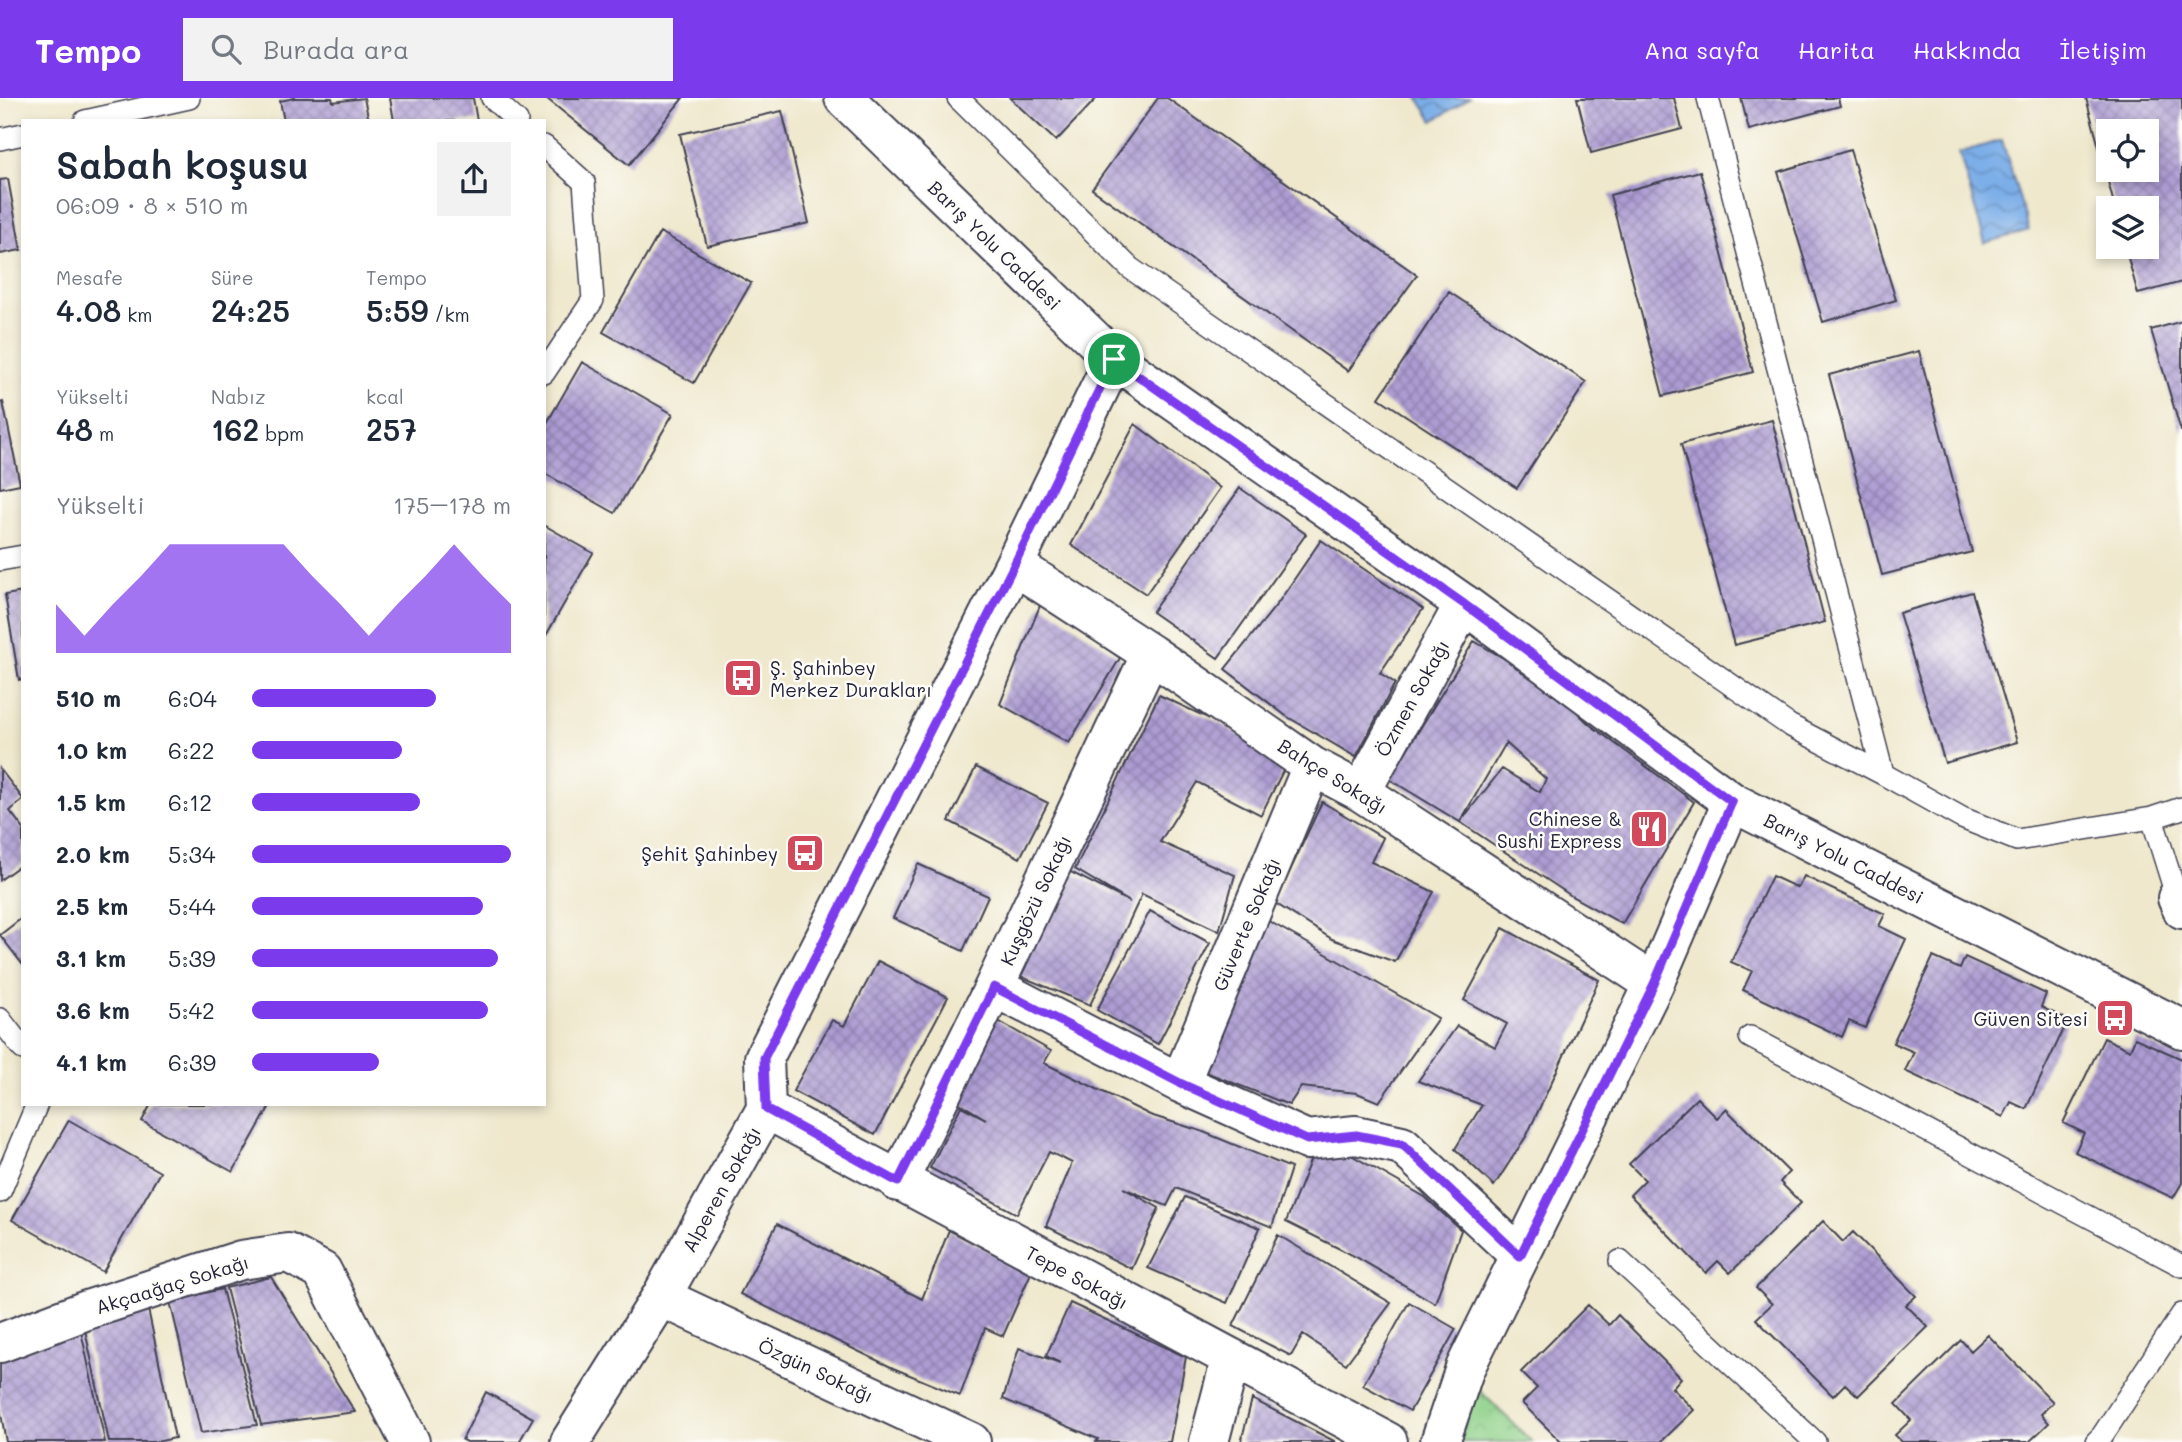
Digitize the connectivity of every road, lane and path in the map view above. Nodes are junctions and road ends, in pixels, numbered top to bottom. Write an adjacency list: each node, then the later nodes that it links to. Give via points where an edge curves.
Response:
1 (189, 98): 6 (lane)
2 (492, 98): 7 (lane)
3 (844, 98): 11 (street, Barış Yolu Caddesi)
4 (958, 98): 19 (lane, via 1130,268 1789,725)
5 (1708, 98): 19 (lane)
6 (94, 119)
7 (515, 119)
8 (21, 134): 9 (lane)
9 (0, 139)
10 (546, 148): 12 (lane, via 584,182 593,300)
11 (1114, 359): 15 (street, Alperen Sokağı); 16 (street, Barış Yolu Caddesi)
12 (546, 370)
13 (21, 556): 14 (lane)
14 (0, 560)
15 (1014, 565): 17 (street, Bahçe Sokağı); 33 (street, Alperen Sokağı, via 764,1058)
16 (1464, 604): 20 (street, Özmen Sokağı); 21 (street, Barış Yolu Caddesi)
17 (1151, 654): 18 (street, Bahçe Sokağı); 26 (street, Kuşgözü Sokağı)
18 (1312, 766): 20 (street, Bahçe Sokağı); 31 (street, Güverte Sokağı)
19 (1883, 774): 23 (lane, via 1962,818 2017,840)
20 (1361, 792): 25 (street, Bahçe Sokağı)
21 (1732, 802): 25 (street); 28 (street, Barış Yolu Caddesi)
22 (2182, 808): 23 (lane)
23 (2152, 818): 24 (lane)
24 (2180, 903)
25 (1654, 984): 36 (street)
26 (994, 987): 31 (street); 34 (street, Kuşgözü Sokağı)
27 (0, 1019): 30 (lane)
28 (2182, 1029)
29 (1750, 1037): 38 (lane)
30 (21, 1046)
31 (1180, 1083): 36 (street, via 1307,1140 1356,1135 1402,1144)
32 (36, 1106): 35 (lane)
33 (766, 1109): 34 (street, Tepe Sokağı); 39 (street, Alperen Sokağı)
34 (898, 1182): 42 (street, Tepe Sokağı)
35 (0, 1192)
36 (1520, 1256): 49 (street, via 1465,1368)
37 (1620, 1261): 50 (lane)
38 (2182, 1266)
39 (661, 1297): 45 (street, Alperen Sokağı); 46 (street, Özgün Sokağı)
40 (2182, 1314): 43 (lane)
41 (0, 1343): 44 (street, Akçaağaç Sokağı, via 241,1260 288,1254 322,1271)
42 (1231, 1358): 47 (street); 48 (street, Tepe Sokağı)
43 (2102, 1440)
44 (410, 1442)
45 (570, 1442)
46 (971, 1442)
47 (1209, 1442)
48 (1388, 1442)
49 (1440, 1442)
50 (1815, 1442)

